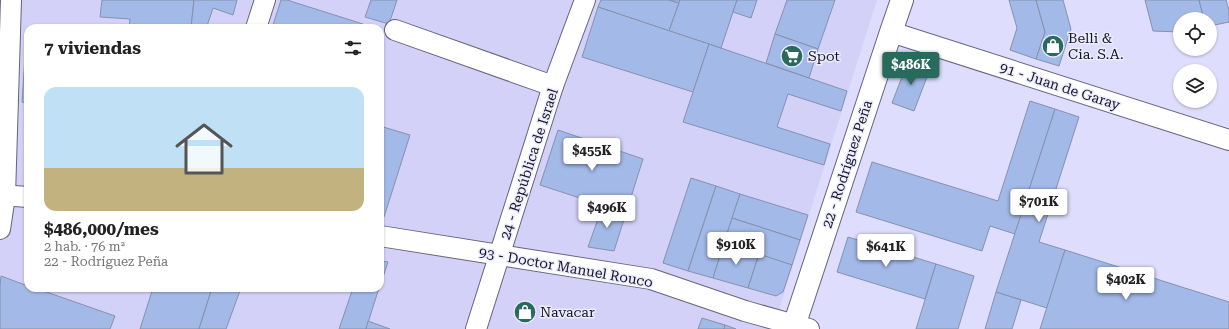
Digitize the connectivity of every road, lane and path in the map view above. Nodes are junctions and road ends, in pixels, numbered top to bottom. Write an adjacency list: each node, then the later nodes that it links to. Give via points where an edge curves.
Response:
1 (11, 0): 10 (street)
2 (265, 0): 5 (street)
3 (585, 0): 8 (street, 24 - República de Israel)
4 (902, 0): 7 (street, 22 - Rodríguez Peña)
5 (257, 24)
6 (395, 30): 8 (street)
7 (890, 32): 9 (street, 91 - Juan de Garay); 15 (street, 22 - Rodríguez Peña)
8 (554, 86): 14 (street, 24 - República de Israel)
9 (1229, 140)
10 (2, 195): 11 (street); 12 (street)
11 (24, 197)
12 (0, 228)
13 (384, 237): 14 (street, 93 - Doctor Manuel Rouco)
14 (500, 255): 15 (street, 93 - Doctor Manuel Rouco, via 651,279); 16 (street, 24 - República de Israel)
15 (799, 328)
16 (476, 329)

